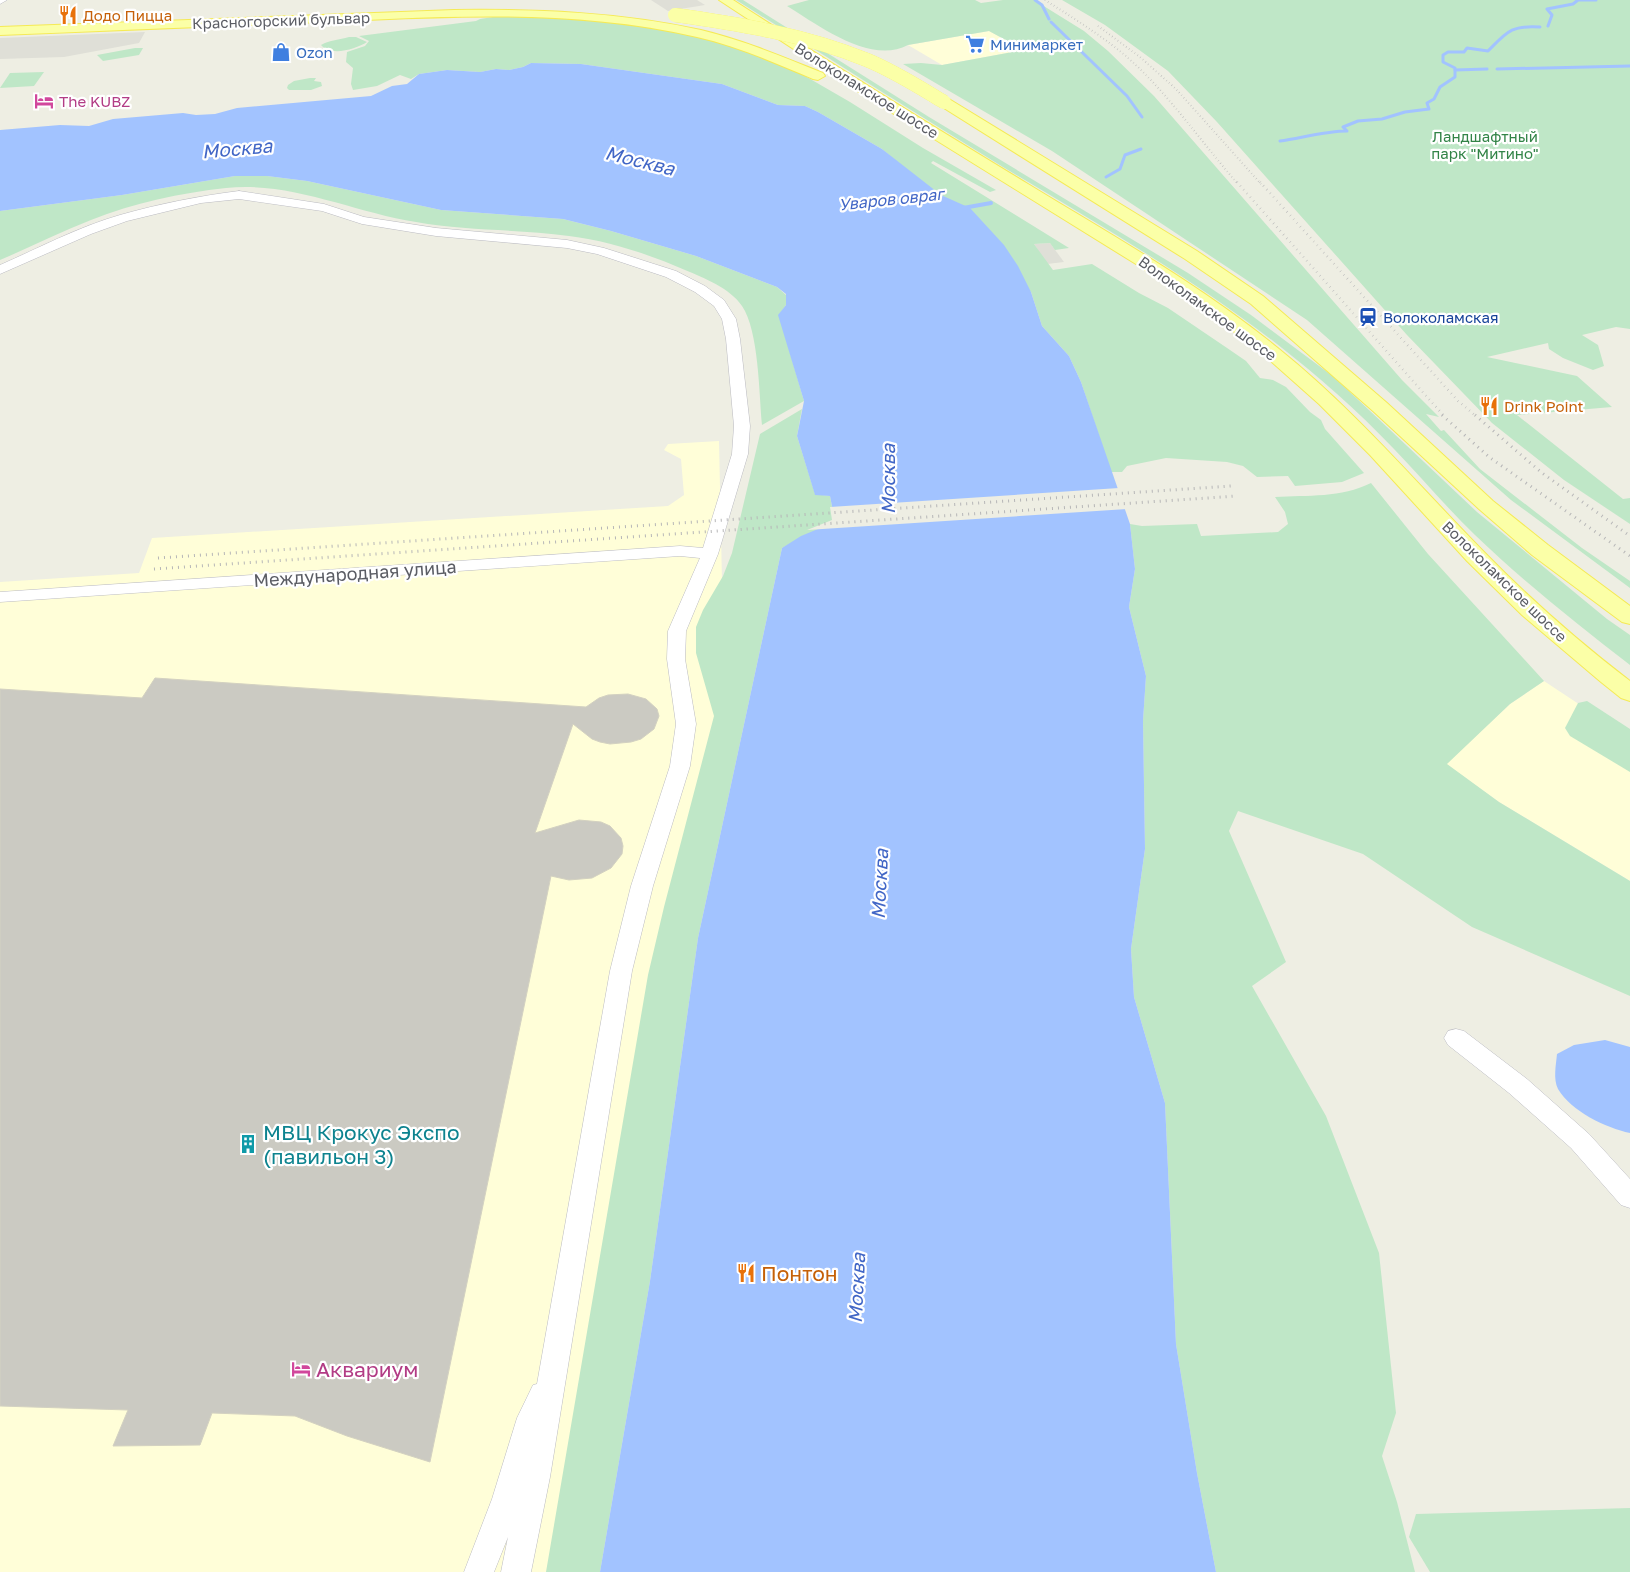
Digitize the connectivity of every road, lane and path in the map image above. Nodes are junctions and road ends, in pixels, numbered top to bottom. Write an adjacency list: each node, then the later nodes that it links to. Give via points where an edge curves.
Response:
1 (725, 0): 7 (main road, Волоколамское шоссе)
2 (618, 10): 4 (main road, Красногорский бульвар, via 522,8); 9 (main road, Волоколамское шоссе, bridge, via 724,22 786,34 868,61 915,84 1191,254 1257,300)
3 (771, 12): 5 (main road, Волоколамское шоссе)
4 (0, 30): 7 (main road, Красногорский бульвар, via 472,13 618,17 685,27 742,43 824,79 938,148)
5 (919, 104)
6 (966, 133): 9 (main road, Волоколамское шоссе, via 1211,279)
7 (1069, 216): 13 (main road, Волоколамское шоссе, via 1182,286 1272,353 1348,419 1477,558 1537,617)
8 (0, 270): 10 (street, via 123,218 171,205 238,195 288,200 362,220 436,232 567,244 608,253 671,274 719,303 729,319 733,339 742,426 740,454)
9 (1310, 347): 12 (main road, Волоколамское шоссе, via 1486,505)
10 (710, 554): 11 (street, Международная улица, via 680,551); 16 (street, via 677,631 676,659 686,724 680,766 642,886 621,971)
11 (0, 597)
12 (1630, 617)
13 (1630, 693)
14 (1456, 1038): 15 (street, via 1518,1086 1580,1141)
15 (1630, 1196)
16 (551, 1383): 17 (street, via 533,1412 511,1487); 18 (street)
17 (479, 1572)
18 (516, 1572)

